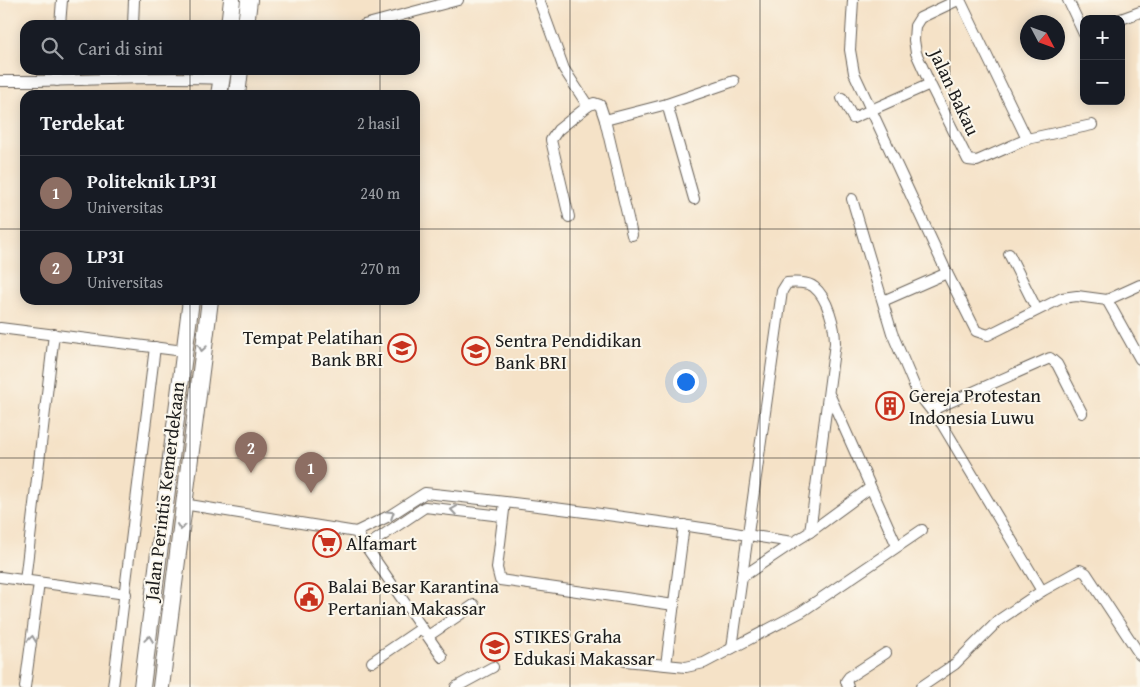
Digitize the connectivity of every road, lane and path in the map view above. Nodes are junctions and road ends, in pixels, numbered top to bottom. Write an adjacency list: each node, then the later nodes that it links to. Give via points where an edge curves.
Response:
1 (62, 0): 12 (street)
2 (134, 0): 13 (street)
3 (232, 0): 14 (highway)
4 (249, 0): 15 (highway)
5 (458, 0): 16 (street)
6 (539, 0): 30 (street, via 564,69)
7 (853, 0): 31 (street, via 851,63)
8 (959, 0): 26 (street, Jalan Bakau, via 923,16 915,26 916,53); 34 (street, Jalan Bakau)
9 (1068, 0): 17 (street)
10 (1140, 12): 11 (street)
11 (1125, 18)
12 (60, 20)
13 (133, 20)
14 (230, 20)
15 (247, 20)
16 (383, 20)
17 (1080, 26)
18 (57, 75): 23 (street)
19 (120, 75): 23 (street)
20 (144, 75): 24 (street)
21 (239, 75): 27 (highway)
22 (0, 81): 23 (street)
23 (57, 81)
24 (221, 81)
25 (734, 81): 29 (street)
26 (930, 84): 31 (street); 34 (street, Jalan Bakau, via 968,160 978,161)
27 (238, 90)
28 (842, 98): 31 (street, via 852,118)
29 (667, 104): 32 (street); 35 (street)
30 (588, 106): 32 (street, via 600,105); 37 (street, via 558,130 551,140)
31 (870, 110): 40 (street)
32 (605, 120): 38 (street)
33 (1092, 125): 34 (street, Jalan Bakau)
34 (1027, 139)
35 (694, 199)
36 (852, 199): 43 (street)
37 (569, 217)
38 (632, 235)
39 (1009, 254): 46 (street)
40 (947, 273): 43 (street); 46 (street, via 976,331 988,335)
41 (1140, 285): 42 (street)
42 (1112, 298): 46 (street, via 1065,297); 51 (street)
43 (883, 302): 53 (street, via 900,356 917,392)
44 (190, 305): 50 (highway, Jalan Perintis Kemerdekaan)
45 (209, 305): 57 (highway, Jalan Perintis Kemerdekaan, one-way to 57)
46 (1037, 310)
47 (0, 328): 48 (street)
48 (54, 334): 49 (street); 69 (street)
49 (155, 347): 50 (street); 74 (street)
50 (184, 351): 70 (highway, Jalan Perintis Kemerdekaan)
51 (1140, 359)
52 (829, 395): 55 (street); 62 (street); 63 (street, via 835,335 824,302 814,287 787,283 782,290)
53 (932, 410): 54 (street, via 1050,358 1057,364); 73 (street)
54 (1082, 413)
55 (870, 488): 62 (street); 66 (street)
56 (505, 502): 58 (street); 59 (street); 61 (street, one-way to 56, via 425,493)
57 (183, 504): 61 (street); 72 (highway, Jalan Perintis Kemerdekaan, one-way to 72)
58 (502, 516): 65 (street, one-way to 65, via 427,506); 76 (street, via 497,568 500,580)
59 (684, 525): 63 (street); 76 (street)
60 (922, 530): 66 (street)
61 (356, 532): 65 (street)
62 (810, 532): 64 (street)
63 (748, 535): 64 (street); 67 (street)
64 (794, 542): 67 (street)
65 (367, 546): 77 (street)
66 (897, 546): 79 (street, via 801,612)
67 (742, 577): 79 (street)
68 (0, 578): 69 (street)
69 (25, 581): 71 (street)
70 (156, 581): 72 (highway); 88 (highway, Jalan Perintis Kemerdekaan, one-way to 70)
71 (39, 583): 74 (street); 86 (street, one-way to 71)
72 (174, 584): 89 (highway, Jalan Perintis Kemerdekaan)
73 (1042, 591): 78 (street, via 1070,574 1084,570); 92 (street, via 999,620 955,664)
74 (126, 594): 87 (street)
75 (474, 605): 77 (street)
76 (674, 605): 84 (street)
77 (425, 632): 81 (street); 83 (street)
78 (1137, 647)
79 (732, 648): 84 (street, via 694,666)
80 (886, 653): 91 (street, via 849,677 846,681)
81 (442, 657)
82 (625, 661): 84 (street)
83 (372, 662)
84 (666, 665)
85 (493, 667): 90 (street)
86 (25, 687)
87 (113, 687)
88 (142, 687)
89 (161, 687)
90 (456, 687)
91 (848, 687)
92 (920, 687)

